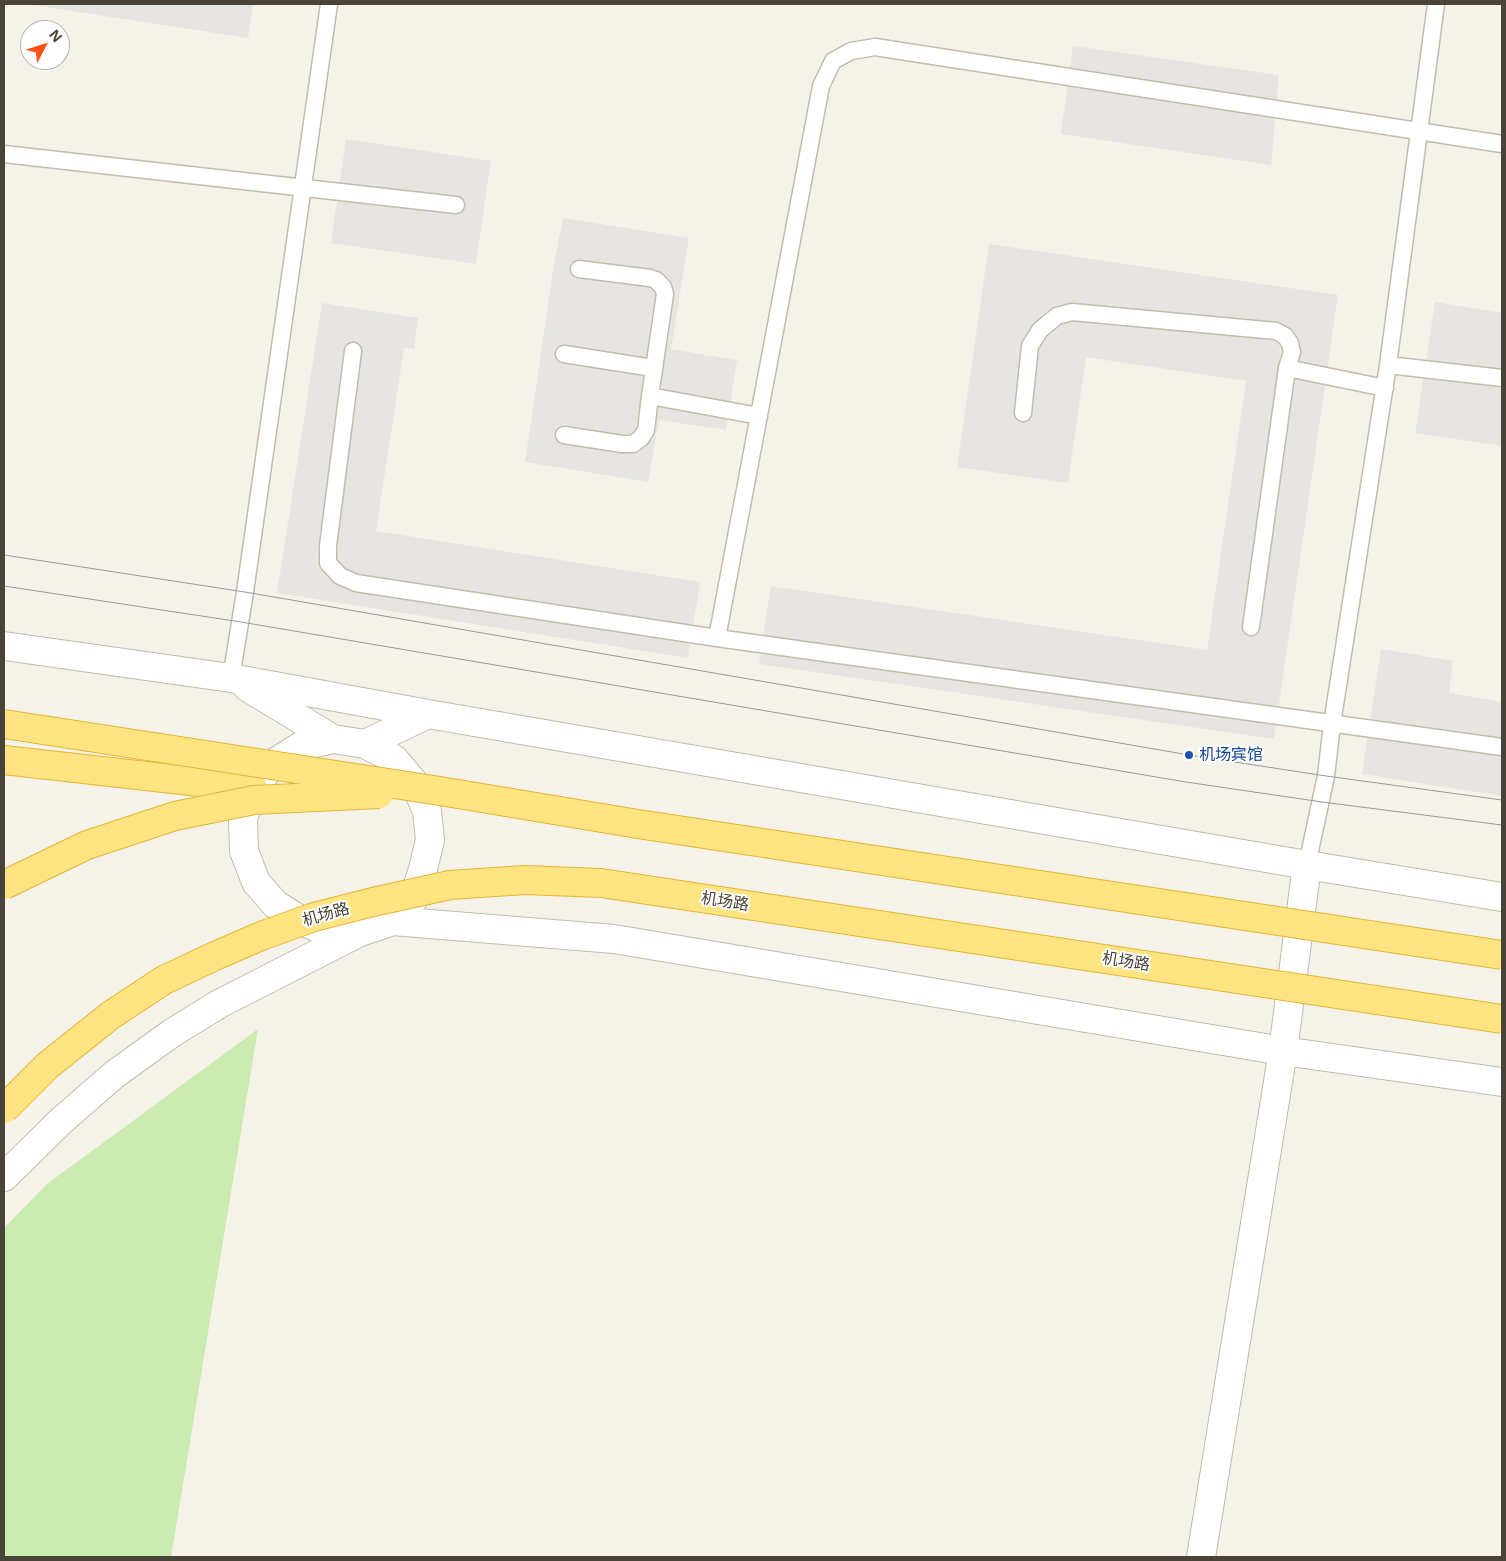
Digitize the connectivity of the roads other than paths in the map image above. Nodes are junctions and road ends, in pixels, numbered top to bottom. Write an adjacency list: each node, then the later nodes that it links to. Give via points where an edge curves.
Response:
1 (329, 4): 6 (lane)
2 (1436, 4): 3 (lane)
3 (1419, 132): 4 (lane); 11 (lane); 18 (lane, via 875,48 851,51 833,61 821,86)
4 (1502, 144)
5 (4, 154): 6 (lane)
6 (303, 189): 7 (lane); 23 (lane)
7 (456, 205)
8 (579, 269): 12 (lane, via 650,278 663,287 665,294)
9 (353, 351): 21 (lane, via 328,546 328,563 340,576 356,583)
10 (564, 354): 12 (lane)
11 (1388, 365): 14 (lane); 15 (lane)
12 (654, 368): 16 (lane)
13 (1287, 368): 15 (lane); 17 (lane, via 1292,352 1290,343 1276,331 1072,312 1057,316 1040,330 1030,346); 20 (lane)
14 (1502, 378)
15 (1385, 388): 26 (lane)
16 (650, 396): 18 (lane); 19 (lane, via 646,430 632,444)
17 (1023, 413)
18 (759, 416): 21 (lane)
19 (564, 435)
20 (1251, 627)
21 (716, 638): 26 (lane)
22 (4, 646): 23 (street)
23 (231, 678): 24 (street); 27 (street)
24 (428, 714): 28 (street); 33 (street)
25 (4, 724): 32 (highway, bridge)
26 (1332, 724): 29 (lane); 33 (lane, via 1326,776)
27 (333, 739): 28 (street); 31 (street, via 301,746 274,763)
28 (365, 744): 36 (street, via 394,759 415,784 427,811 430,840 423,870 412,900)
29 (1502, 747)
30 (4, 760): 31 (highway)
31 (253, 788): 37 (street, via 243,819 244,851 256,882 274,904 300,920 327,932)
32 (440, 791): 34 (highway, bridge, via 254,800 175,816 87,845); 38 (highway, bridge)
33 (1306, 865): 35 (street); 40 (street)
34 (4, 885)
35 (1502, 897)
36 (393, 922): 37 (street); 40 (street, via 614,939)
37 (360, 932): 43 (street, via 219,1004 172,1032 114,1074)
38 (1502, 955)
39 (1502, 1019): 42 (highway, 机场路, bridge, via 601,883 525,880 450,885 364,904 314,917 215,956 164,980 111,1015 47,1066)
40 (1283, 1051): 41 (street); 44 (street)
41 (1502, 1082)
42 (4, 1109)
43 (4, 1177)
44 (1201, 1557)

